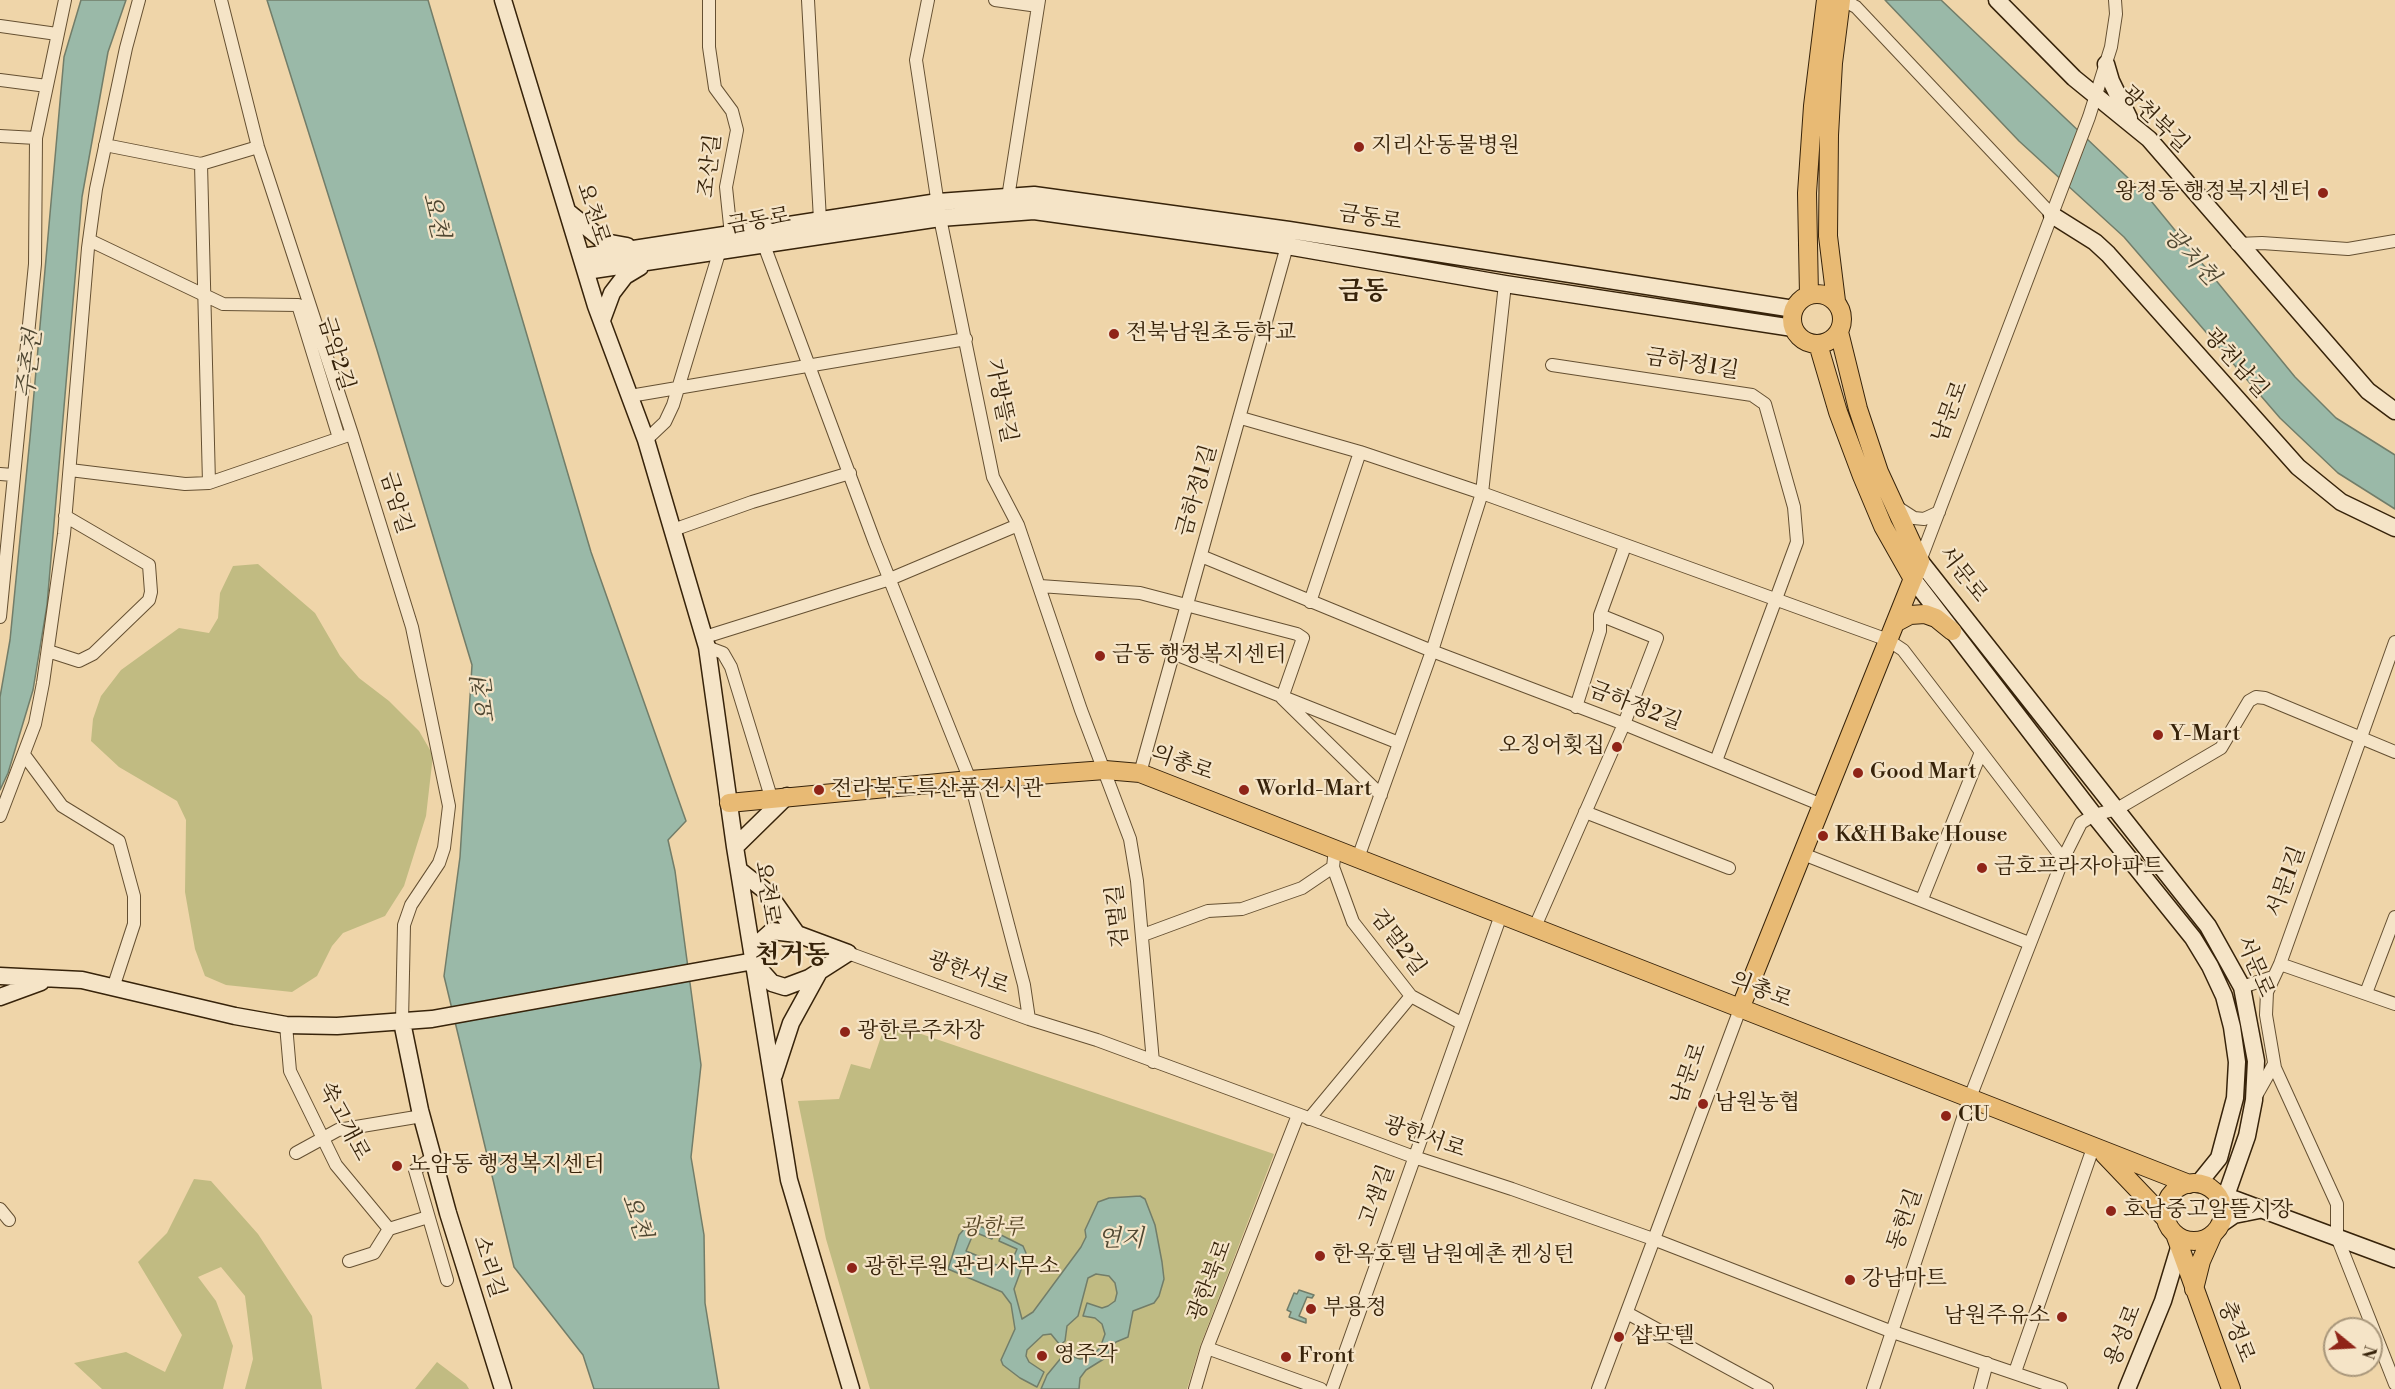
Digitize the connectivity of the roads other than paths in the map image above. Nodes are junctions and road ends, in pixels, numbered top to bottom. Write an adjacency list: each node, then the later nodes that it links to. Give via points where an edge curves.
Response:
1 (65, 0): 15 (street)
2 (139, 0): 24 (street)
3 (221, 0): 25 (street, 금암길)
4 (502, 0): 30 (street, 요천로)
5 (709, 0): 32 (street, 조산길, via 709,47 715,88 732,111 737,130 726,187)
6 (808, 0): 31 (street, 금동로)
7 (928, 0): 29 (street, via 916,60)
8 (995, 0): 13 (street)
9 (1826, 0): 21 (main road)
10 (1842, 0): 21 (main road); 28 (street, via 1856,7)
11 (1997, 0): 19 (street, 광천북길, via 2055,61)
12 (2115, 0): 16 (street, via 2114,29)
13 (1039, 3): 27 (street)
14 (0, 26): 15 (street)
15 (57, 34): 18 (street)
16 (2106, 64): 19 (street); 20 (street)
17 (0, 80): 18 (street)
18 (47, 86): 23 (street)
19 (2096, 95): 20 (street, 광천북길); 28 (street, 남문로)
20 (2133, 124): 35 (street, 광천북길)
21 (1820, 135): 43 (main road, via 1807,193); 44 (main road)
22 (0, 136): 23 (street)
23 (36, 138): 63 (street, via 35,264)
24 (105, 145): 26 (street); 33 (street)
25 (258, 147): 26 (street); 57 (street, 금암길)
26 (201, 164): 42 (street)
27 (1006, 203): 29 (street, 금동로); 37 (street, 금동로); 45 (street, 금동로, via 1034,195 1104,203)
28 (2055, 208): 67 (street, 남문로); 70 (street, 광천남길, via 2108,254 2298,467 2341,502)
29 (939, 210): 31 (street, 금동로); 36 (street, 금동로); 49 (street, 가방뜰길)
30 (567, 211): 39 (street, via 604,242); 40 (street, 요천로)
31 (820, 220): 32 (street, 금동로)
32 (731, 235): 39 (street, 금동로)
33 (89, 240): 42 (street, 금암2길); 61 (street)
34 (2395, 241): 35 (street, via 2348,249)
35 (2238, 244): 55 (street, 광천북길, via 2368,391)
36 (764, 245): 38 (street, 금동로); 51 (street)
37 (1287, 246): 41 (street, 금동로); 56 (street, 금하정1길)
38 (718, 253): 39 (street, 금동로); 53 (street)
39 (644, 256): 40 (street, 금동로); 46 (street, via 612,292)
40 (584, 264): 46 (street, 요천로)
41 (1505, 284): 47 (street, 금동로); 65 (street)
42 (204, 295): 58 (street, 금암2길, via 223,304 298,305); 64 (street)
43 (1809, 295): 44 (main road, via 1821,293); 45 (main road)
44 (1836, 301): 48 (main road, via 1843,316)
45 (1794, 309): 47 (main road)
46 (602, 320): 54 (street, 요천로)
47 (1793, 328): 50 (main road, 금동로, via 1802,339)
48 (1839, 332): 50 (main road, via 1833,339); 66 (main road, 서문로, via 1858,409)
49 (966, 339): 51 (street); 69 (street, 가방뜰길, via 993,477)
50 (1818, 344): 76 (main road, 서문로, via 1862,476 1883,526)
51 (808, 364): 53 (street); 62 (street)
52 (1552, 365): 78 (street, 금하정1길, via 1752,395 1765,404 1794,507 1797,542)
53 (678, 388): 54 (street); 59 (street, via 665,422)
54 (630, 396): 59 (street, 요천로)
55 (2395, 411)
56 (1241, 418): 60 (street); 73 (street, 금하정1길)
57 (352, 434): 58 (street); 140 (street, 금암길, via 411,627 449,806 444,848 411,905 404,925)
58 (339, 438): 64 (street)
59 (646, 440): 71 (street, 요천로)
60 (1360, 452): 65 (street); 79 (street)
61 (70, 470): 64 (street, via 185,484); 68 (street)
62 (850, 473): 71 (street); 75 (street)
63 (6, 475): 82 (street)
64 (209, 483)
65 (1482, 493): 72 (street); 89 (street)
66 (1893, 503): 67 (street, via 1914,518 1924,519); 74 (main road, 서문로)
67 (1939, 512): 74 (street, 남문로)
68 (65, 516): 88 (street); 88 (street, via 149,565 150,600 93,654 80,661)
69 (1018, 525): 75 (street); 77 (street, 가방뜰길)
70 (2395, 528)
71 (673, 530): 86 (street, 요천로)
72 (1625, 546): 78 (street); 81 (street)
73 (1201, 556): 79 (street, 금하정2길); 80 (street)
74 (1920, 561): 76 (main road, 남문로); 107 (street, 서문로)
75 (890, 579): 86 (street); 102 (street)
76 (1913, 579): 83 (main road, 남문로); 84 (street, 서문로)
77 (1040, 586): 80 (street, via 1140,593); 100 (street, 가방뜰길)
78 (1777, 600): 85 (street); 99 (street, 금하정1길)
79 (1310, 602): 89 (street, 금하정2길)
80 (1189, 603): 90 (street); 91 (street, via 1303,638)
81 (1600, 615): 92 (street, via 1600,631); 93 (street, via 1657,638)
82 (0, 617)
83 (1895, 622): 84 (main road, via 1925,614); 85 (main road, 남문로)
84 (1952, 631): 109 (street, 서문로)
85 (1888, 640): 96 (street, via 1903,650); 106 (main road, 남문로)
86 (706, 642): 104 (street, via 723,653 731,667); 105 (street, 요천로)
87 (2395, 642): 94 (street, 서문1길)
88 (48, 651): 98 (street)
89 (1432, 651): 92 (street, 금하정2길); 95 (street)
90 (1175, 654): 91 (street); 101 (street)
91 (1282, 698): 95 (street); 103 (street)
92 (1576, 706): 93 (street, 금하정2길)
93 (1624, 724): 99 (street, 금하정2길); 108 (street)
94 (2360, 739): 97 (street); 107 (street, via 2265,698 2256,698 2249,701 2221,748); 127 (street, 서문1길)
95 (1399, 743): 103 (street)
96 (1981, 752): 115 (street); 118 (street)
97 (2395, 752)
98 (25, 756): 110 (street); 133 (street, via 62,806 119,841 134,896 134,924)
99 (1716, 761): 106 (street, 금하정2길)
100 (1105, 770): 101 (main road, 의총로); 102 (main road, 의총로); 123 (street, 검멀길, via 1130,839)
101 (1140, 773): 113 (main road, 의총로)
102 (970, 780): 104 (main road, 의총로); 139 (street, via 1024,985)
103 (1381, 795): 114 (street)
104 (779, 797): 105 (main road, 의총로); 111 (street)
105 (729, 803): 111 (street, 요천로)
106 (1822, 805): 112 (main road, 남문로)
107 (2117, 809): 109 (street); 132 (street, 서문로, via 2208,926)
108 (1585, 812): 116 (street); 121 (street)
109 (2094, 815): 115 (street, via 2074,832); 148 (street, 서문로, via 2193,938 2224,996 2237,1062)
110 (0, 816)
111 (735, 847): 117 (street, 요천로)
112 (1803, 854): 118 (street); 138 (main road, 남문로)
113 (1334, 858): 114 (main road, 의총로); 123 (street, via 1302,888 1242,909 1208,911); 135 (street, 검멀2길, via 1353,922)
114 (1358, 858): 119 (main road, 의총로)
115 (2063, 859): 124 (street)
116 (1728, 868)
117 (739, 870): 122 (street, via 768,893); 126 (street, 요천로)
118 (1922, 898): 124 (street)
119 (1501, 915): 121 (main road, 의총로); 141 (street, 고샘길)
120 (2395, 917): 134 (street)
121 (1534, 928): 138 (main road, 의총로)
122 (797, 934): 125 (street); 126 (street, via 772,931 766,935)
123 (1143, 935): 143 (street, 검멀길)
124 (2029, 943): 146 (street)
125 (848, 953): 128 (street); 139 (street, 광한서로)
126 (754, 962): 128 (street, via 779,987 791,986); 140 (street); 145 (street, 요천로)
127 (2280, 964): 130 (street, 서문1길); 134 (street)
128 (819, 972): 145 (street, via 791,1023)
129 (0, 976): 131 (street)
130 (2273, 977): 132 (street); 144 (street, 서문1길, via 2267,992 2266,1015)
131 (51, 978): 133 (street); 136 (street)
132 (2242, 987): 147 (street, 서문로, via 2256,1062)
133 (113, 988): 142 (street)
134 (2366, 993): 137 (street)
135 (1411, 996): 141 (street); 150 (street, 검멀2길)
136 (0, 997)
137 (2395, 1004)
138 (1740, 1009): 146 (main road, 의총로); 165 (street, 남문로)
139 (1029, 1018): 143 (street, 광한서로)
140 (402, 1022): 142 (street); 149 (street, 소리길)
141 (1461, 1023): 155 (street, 고샘길)
142 (286, 1024): 151 (street, 쑥고개로, via 290,1071)
143 (1153, 1062): 150 (street, 광한서로)
144 (2274, 1064): 147 (street); 164 (street, 서문1길, via 2337,1204)
145 (773, 1078): 179 (street, 요천로, via 789,1180)
146 (1970, 1100): 152 (main road, 의총로); 173 (street, 동헌길)
147 (2252, 1108): 148 (street); 156 (street, 서문로)
148 (2232, 1112): 157 (street, 서문로)
149 (422, 1116): 151 (street, via 338,1130); 154 (street, 소리길)
150 (1303, 1117): 155 (street, 광한서로); 174 (street, 광한북로)
151 (324, 1137): 153 (street); 162 (street, 쑥고개로, via 336,1165)
152 (2097, 1149): 157 (main road, 의총로); 163 (main road); 176 (street)
153 (296, 1153)
154 (433, 1157): 160 (street, 소리길, via 415,1170); 178 (street, 소리길)
155 (1414, 1157): 165 (street, 광한서로); 182 (street, 고샘길)
156 (2237, 1165): 157 (street, 서문로); 159 (street, via 2249,1200)
157 (2211, 1208): 159 (street, 의총로); 159 (street, via 2234,1215); 163 (main road, via 2190,1241); 163 (main road, via 2173,1192 2165,1209); 168 (street, 용성로); 170 (main road, 충정로)
158 (0, 1209): 161 (street)
159 (2263, 1210): 164 (street, 의총로)
160 (428, 1216): 162 (street); 169 (street, 소리길)
161 (9, 1220)
162 (389, 1229): 167 (street, via 374,1252)
163 (2173, 1233): 168 (main road, 충정로); 171 (street, 용성로)
164 (2337, 1238): 166 (street, 의총로); 177 (street)
165 (1653, 1239): 172 (street, 남문로); 173 (street, 광한서로)
166 (2395, 1259)
167 (349, 1262)
168 (2186, 1267): 170 (main road, 충정로); 171 (street, 용성로)
169 (447, 1280)
170 (2194, 1291): 189 (main road, 충정로)
171 (2163, 1301): 188 (street, 용성로)
172 (1627, 1313): 183 (street, 남문로); 184 (street)
173 (1890, 1331): 175 (street, 광한서로); 185 (street, 동헌길)
174 (1207, 1348): 180 (street); 181 (street, 광한북로)
175 (1987, 1363): 176 (street, 광한서로); 186 (street)
176 (2015, 1372): 187 (street, 광한서로)
177 (2395, 1384)
178 (502, 1389)
179 (851, 1389)
180 (1195, 1389)
181 (1321, 1389)
182 (1332, 1389)
183 (1598, 1389)
184 (1767, 1389)
185 (1873, 1389)
186 (1980, 1389)
187 (2061, 1389)
188 (2127, 1389)
189 (2231, 1389)

